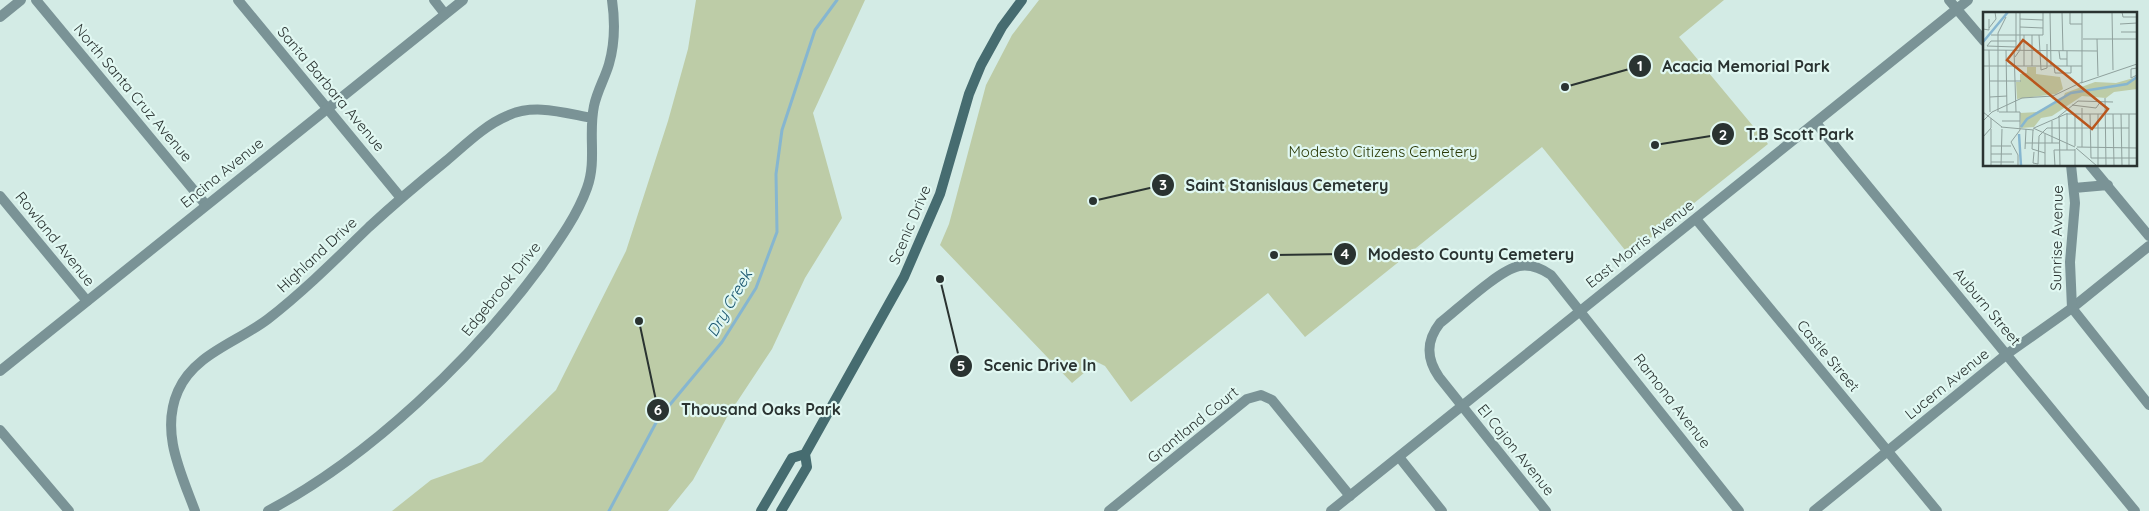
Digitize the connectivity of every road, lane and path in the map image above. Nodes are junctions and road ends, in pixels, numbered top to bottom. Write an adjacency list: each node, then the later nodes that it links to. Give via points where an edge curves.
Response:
1 (21, 0): 12 (street)
2 (36, 0): 23 (street, North Santa Cruz Avenue)
3 (238, 0): 14 (street, Santa Barbara Avenue)
4 (434, 0): 11 (street)
5 (463, 0): 11 (street, Encina Avenue)
6 (612, 0): 15 (street, Edgebrook Drive, via 612,49)
7 (1022, 0): 36 (main road, Scenic Drive, via 981,64 940,194 904,277)
8 (1949, 0): 10 (street)
9 (1968, 0): 10 (street, East Morris Avenue)
10 (1957, 9): 13 (street); 16 (street, East Morris Avenue)
11 (445, 14): 14 (street, Encina Avenue)
12 (0, 17)
13 (1983, 40)
14 (327, 108): 22 (street, Santa Barbara Avenue); 23 (street, Encina Avenue)
15 (592, 118): 22 (street, Highland Drive, via 536,109 507,115); 41 (street, Edgebrook Drive, via 592,168 585,195 561,237 514,301 466,354 401,416 335,468)
16 (1816, 123): 24 (street, East Morris Avenue); 30 (street, Auburn Street)
17 (2071, 166): 20 (street, Sunrise Avenue)
18 (2091, 166): 19 (street)
19 (2108, 185): 20 (street); 25 (street)
20 (2074, 188): 28 (street, Sunrise Avenue, via 2070,262)
21 (0, 196): 27 (street, Rowland Avenue)
22 (402, 198): 40 (street, Highland Drive, via 296,297 204,360 182,382 174,401 170,430 176,460)
23 (206, 205): 27 (street, Encina Avenue)
24 (1696, 219): 29 (street, East Morris Avenue); 35 (street, Castle Street)
25 (2149, 236)
26 (2149, 246): 28 (street, Lucern Avenue)
27 (87, 301): 31 (street, Encina Avenue)
28 (2072, 308): 30 (street, Lucern Avenue); 32 (street, Sunrise Avenue)
29 (1581, 310): 33 (street, East Morris Avenue); 33 (street, Ramona Avenue, via 1552,275 1526,265 1506,271 1440,323 1430,341 1430,358 1439,377); 48 (street, Ramona Avenue)
30 (2007, 354): 35 (street, Lucern Avenue); 51 (street, Auburn Street)
31 (0, 370)
32 (2149, 405)
33 (1462, 408): 37 (street, East Morris Avenue); 47 (street, El Cajon Avenue)
34 (0, 430): 39 (street)
35 (1888, 451): 49 (street, Lucern Avenue); 50 (street, Castle Street)
36 (805, 454): 42 (main road, Scenic Drive, via 792,458); 43 (main road, Scenic Drive, via 807,467)
37 (1398, 457): 38 (street, East Morris Avenue); 46 (street)
38 (1350, 496): 44 (street, Grantland Court, via 1272,400 1260,395 1247,400); 45 (street, East Morris Avenue)
39 (69, 511)
40 (195, 511)
41 (268, 511)
42 (761, 511)
43 (781, 511)
44 (1109, 511)
45 (1331, 511)
46 (1442, 511)
47 (1546, 511)
48 (1740, 511)
49 (1814, 511)
50 (1937, 511)
51 (2135, 511)

